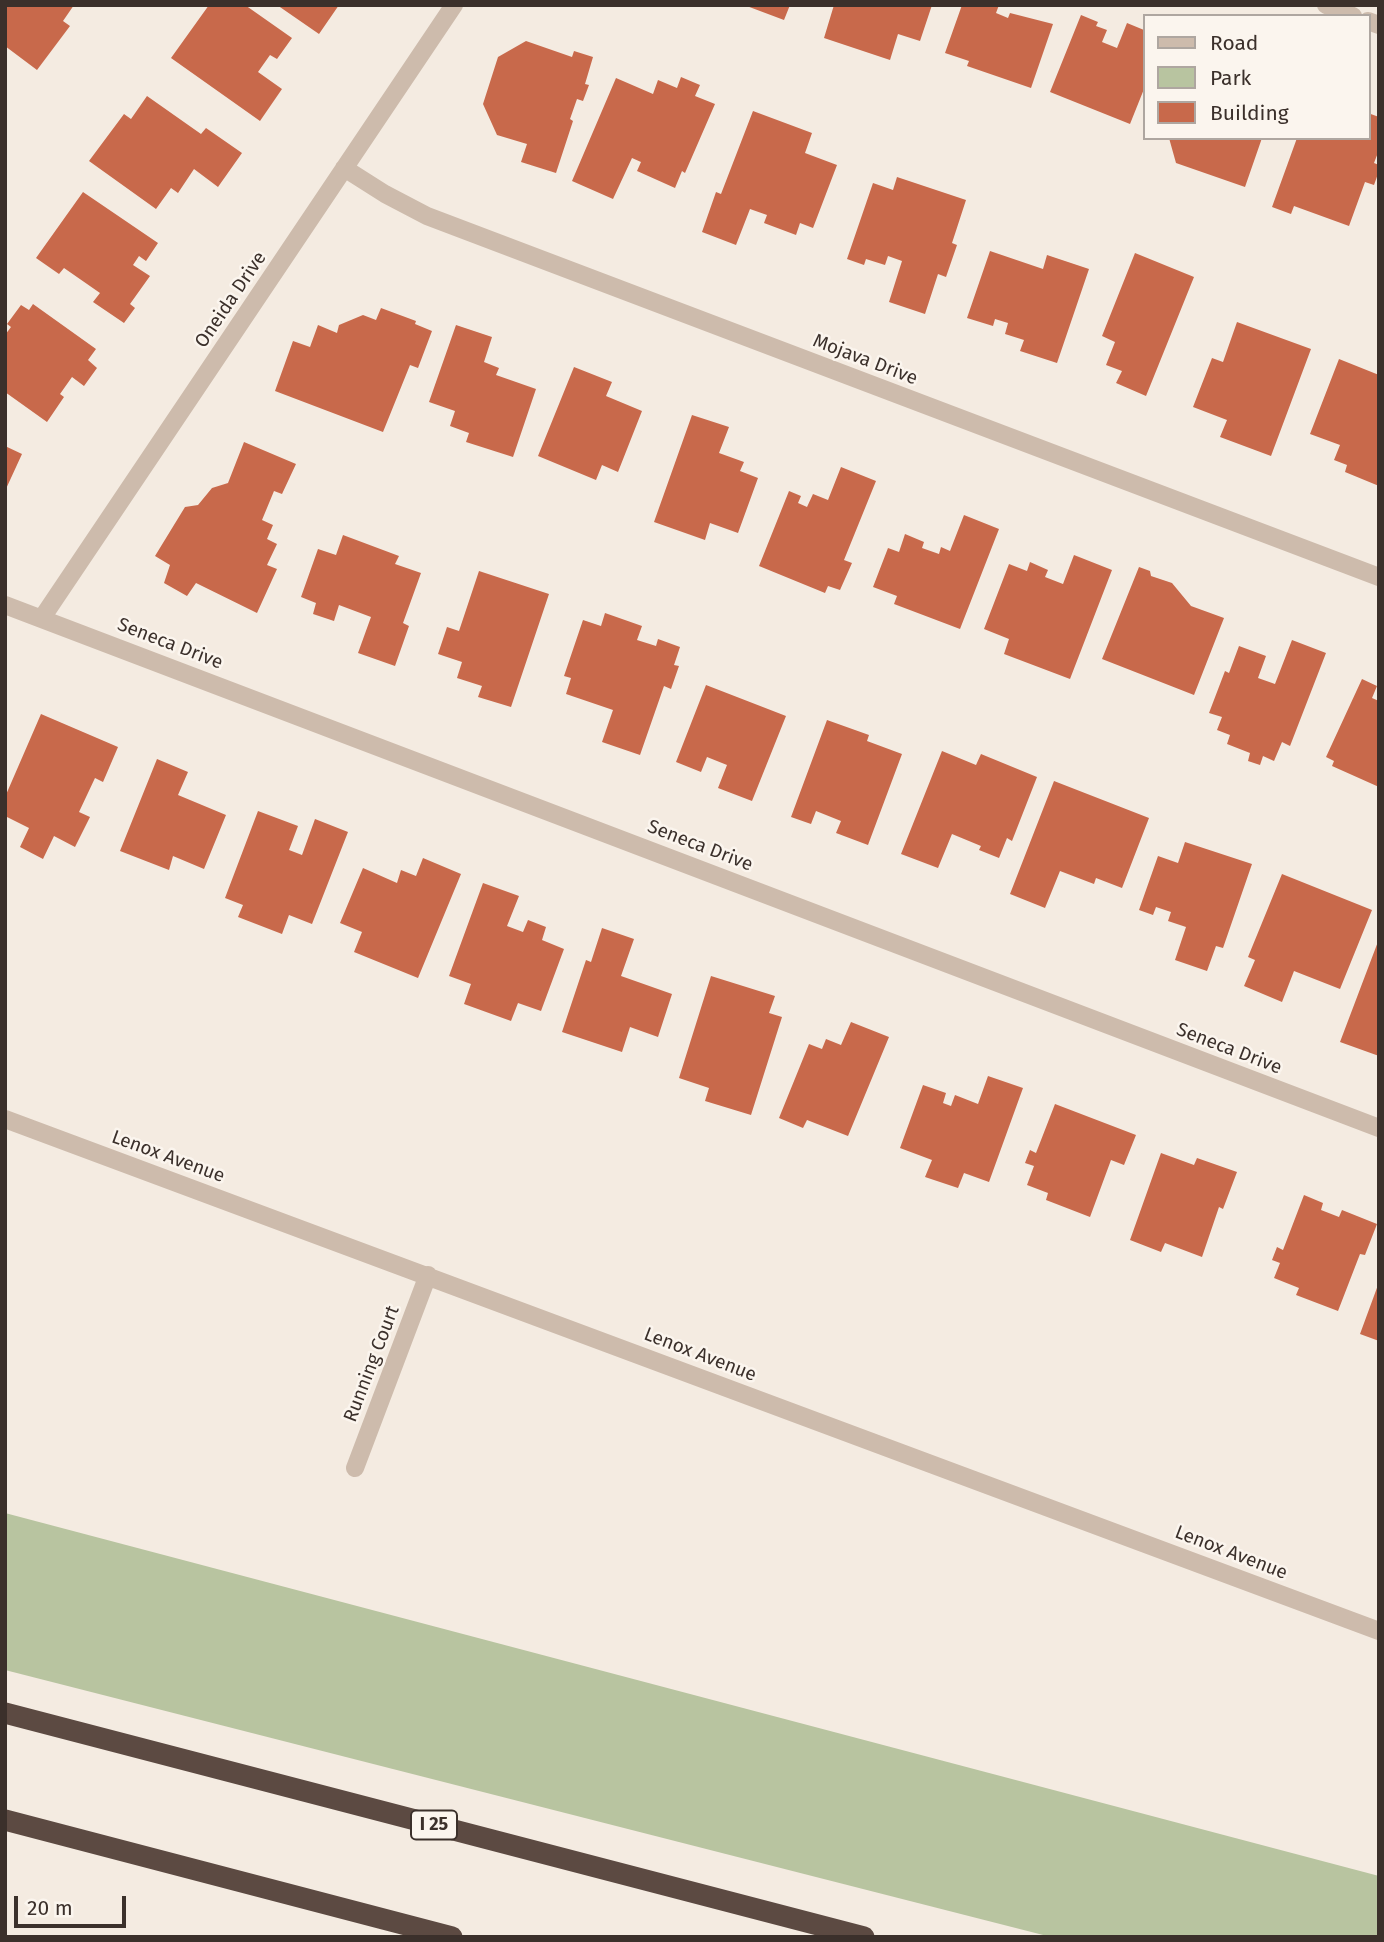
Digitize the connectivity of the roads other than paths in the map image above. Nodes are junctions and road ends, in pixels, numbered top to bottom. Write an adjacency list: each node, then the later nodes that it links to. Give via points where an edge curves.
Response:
1 (454, 5): 4 (street, Oneida Drive)
2 (1326, 5): 3 (street)
3 (1348, 14)
4 (344, 168): 5 (street, Mojava Drive, via 427,216); 7 (street, Oneida Drive)
5 (1379, 577)
6 (5, 605): 7 (street, Seneca Drive)
7 (43, 618): 9 (street, Seneca Drive)
8 (5, 1120): 10 (street, Lenox Avenue)
9 (1379, 1128)
10 (428, 1275): 11 (street, Running Court); 12 (street, Lenox Avenue)
11 (355, 1468)
12 (1379, 1631)
13 (5, 1713): 16 (highway, I 25)
14 (5, 1820): 15 (highway)
15 (452, 1937)
16 (863, 1937)

